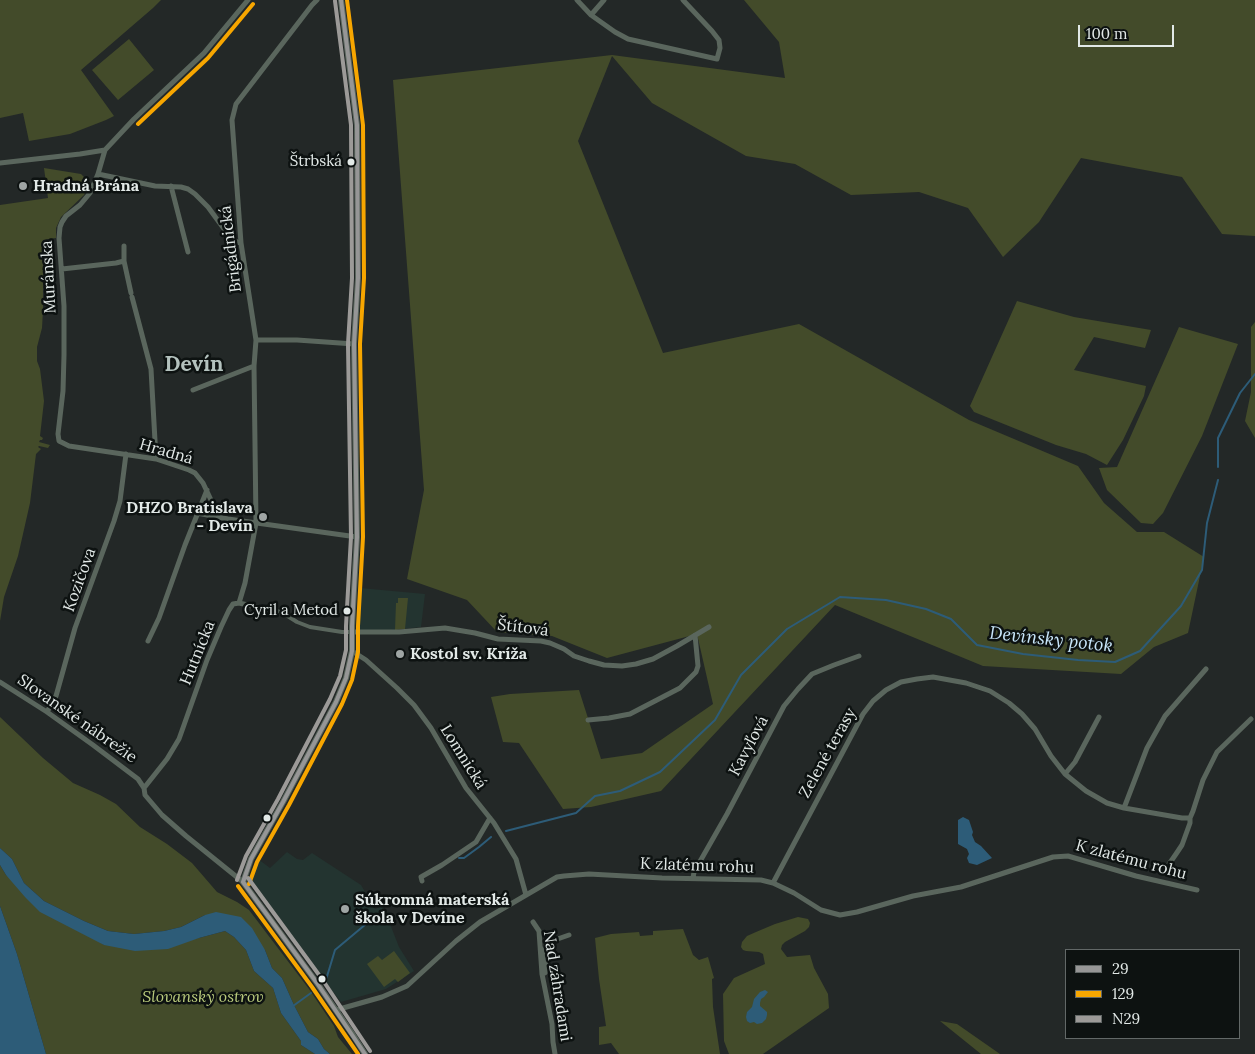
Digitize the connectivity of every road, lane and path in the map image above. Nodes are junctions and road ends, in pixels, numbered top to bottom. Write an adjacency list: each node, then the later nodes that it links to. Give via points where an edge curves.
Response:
1 (248, 0): 8 (street, Muránska, via 204,53)
2 (317, 0): 12 (street, Brigádnická, via 233,112)
3 (341, 0): 18 (street, via 357,125 358,278)
4 (577, 0): 7 (street)
5 (604, 0): 7 (street)
6 (683, 0): 7 (street, via 719,40 717,59 628,39)
7 (591, 15)
8 (105, 150): 9 (street); 10 (street, Muránska)
9 (0, 163)
10 (98, 174): 11 (street, via 155,186); 16 (street, Muránska, via 90,193 66,216 60,227)
11 (171, 186): 12 (street, via 188,189 195,194 230,237); 14 (street)
12 (241, 243): 17 (street, Brigádnická)
13 (124, 246): 15 (street)
14 (188, 252)
15 (124, 261): 16 (street); 23 (street, via 151,369)
16 (62, 269): 21 (street, Muránska, via 64,355 58,434)
17 (256, 340): 18 (street); 19 (street, Brigádnická)
18 (354, 344): 28 (street)
19 (254, 366): 20 (street); 27 (street, Brigádnická)
20 (193, 390)
21 (62, 443): 22 (street, Hradná)
22 (126, 454): 23 (street, Hradná); 39 (street, Kozičova, via 114,521)
23 (156, 459): 24 (street, Hradná, via 195,473)
24 (207, 490): 25 (street); 26 (street, Hradná)
25 (197, 513): 26 (street); 34 (street)
26 (219, 517): 27 (street)
27 (256, 523): 28 (street); 29 (street, Hutnícka, via 246,583)
28 (357, 537): 32 (street)
29 (239, 603): 30 (street); 44 (street, Hutnícka, via 233,604 229,610 168,759)
30 (283, 613): 32 (street, via 310,627)
31 (709, 627): 33 (street, Štítová)
32 (352, 632): 33 (street, Štítová, via 445,628 498,639 550,643 574,656 604,666 636,664); 35 (street)
33 (695, 635): 41 (street, via 698,666 680,688 630,714)
34 (148, 641)
35 (352, 651): 46 (street, Lomnická, via 414,705 466,788); 51 (street, via 336,702 251,859)
36 (859, 656): 49 (street, Kavyľová, via 812,674 784,706)
37 (1206, 669): 45 (street, via 1165,716 1147,748)
38 (0, 682): 39 (street, Slovanské nábrežie)
39 (48, 712): 44 (street, Slovanské nábrežie, via 138,779)
40 (1099, 717): 43 (street)
41 (588, 720)
42 (1250, 720): 47 (street, via 1217,752)
43 (1065, 774): 45 (street, Zelené terasy, via 1086,791); 52 (street, Zelené terasy, via 1022,714 990,692 966,682 933,677 901,682 886,690 863,714)
44 (144, 788): 51 (street, Slovanské nábrežie, via 145,795 162,815)
45 (1124, 808): 47 (street, Zelené terasy)
46 (490, 818): 50 (street, via 476,842 421,877); 54 (street, Lomnická, via 516,859)
47 (1190, 818): 48 (street, via 1182,845)
48 (1167, 866)
49 (693, 878): 52 (street, K zlatému rohu); 54 (street, K zlatému rohu, via 564,876)
50 (422, 880)
51 (243, 882): 58 (street, Slovanské nábrežie)
52 (773, 883): 53 (street, K zlatému rohu, via 821,910 846,915 904,898 961,887 1053,857 1068,856)
53 (1197, 890)
54 (526, 895): 58 (street, K zlatému rohu, via 480,922 407,986)
55 (533, 922): 57 (street, Nad záhradami, via 539,931)
56 (570, 935): 57 (street, via 546,944 546,971)
57 (542, 974): 60 (street, Nad záhradami)
58 (336, 1010): 59 (street, Slovanské nábrežie)
59 (365, 1054)
60 (555, 1054)

